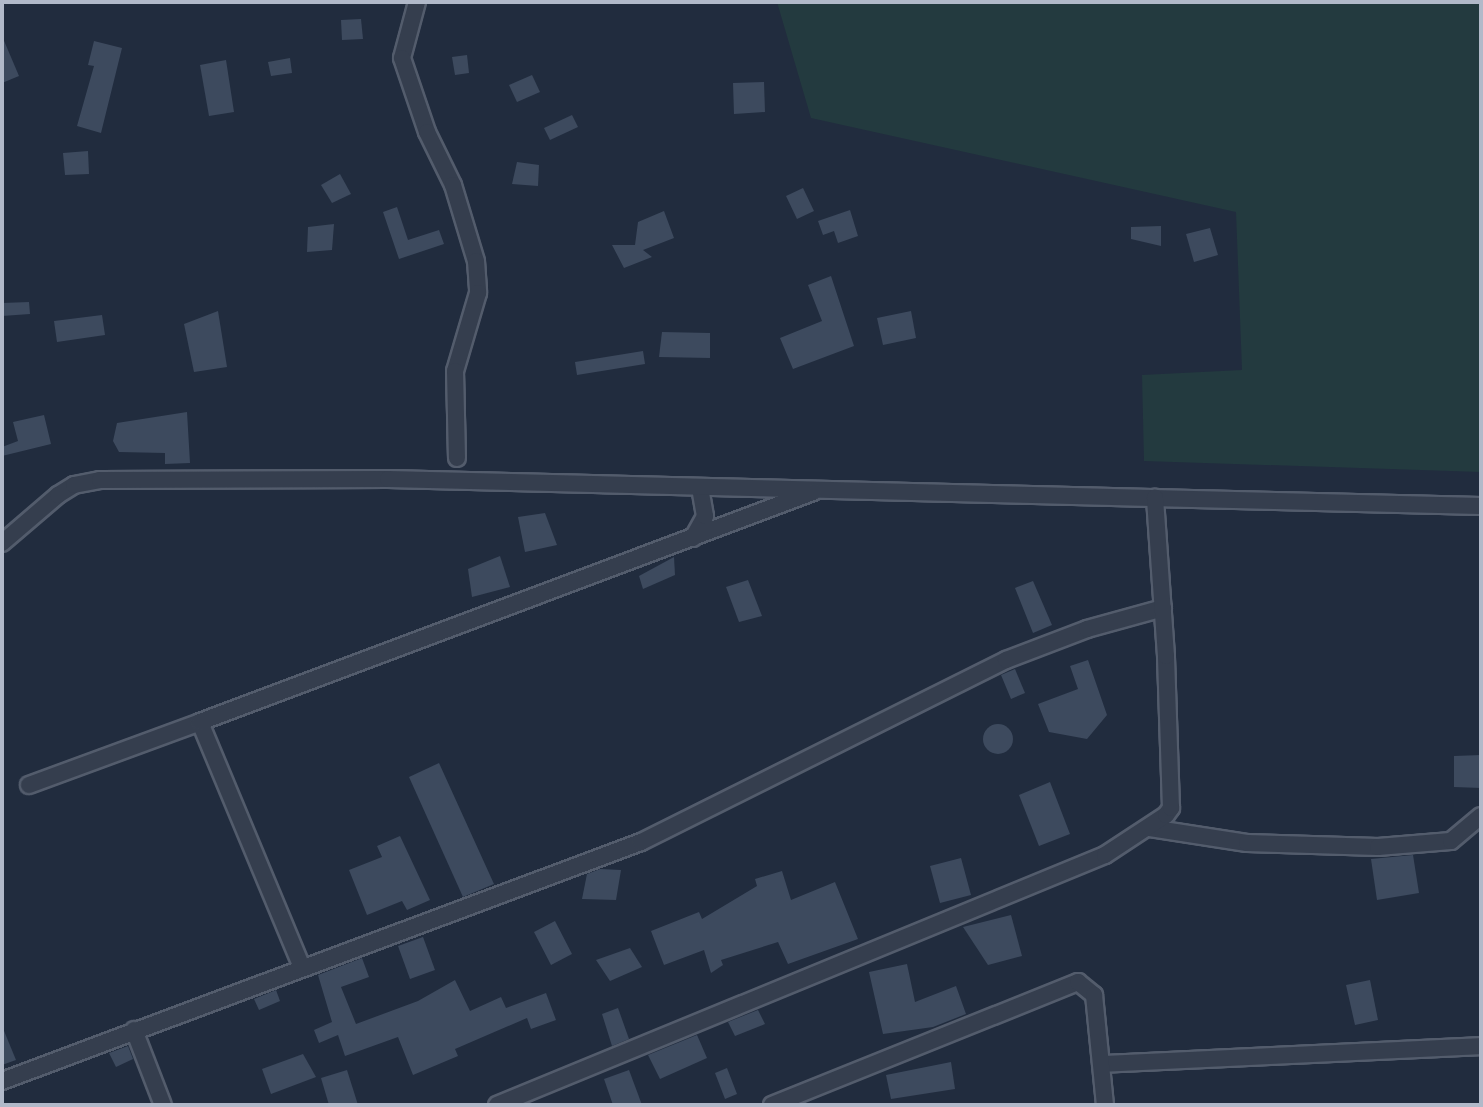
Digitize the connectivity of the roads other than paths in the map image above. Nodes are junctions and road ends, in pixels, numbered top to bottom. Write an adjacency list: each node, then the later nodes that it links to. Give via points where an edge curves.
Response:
1 (417, 2): 2 (street, via 402,58 427,132 453,185 476,261 478,293 455,371)
2 (457, 458): 3 (street); 4 (street)
3 (446, 482): 4 (street); 10 (street, via 100,480 74,485 58,495)
4 (476, 483): 5 (street)
5 (700, 487): 6 (street); 9 (street, via 705,516)
6 (819, 489): 7 (street); 9 (street)
7 (1155, 497): 8 (street); 11 (street)
8 (1481, 506)
9 (693, 538): 12 (street)
10 (2, 543)
11 (1163, 608): 15 (street, via 1171,808); 16 (street, via 1006,660 641,842)
12 (200, 722): 13 (street); 16 (street)
13 (29, 785)
14 (1481, 816): 15 (street, via 1451,841 1378,847 1247,843)
15 (1150, 828): 22 (street, via 1105,855)
16 (301, 965): 17 (street)
17 (134, 1030): 20 (street); 21 (street)
18 (1481, 1046): 19 (street)
19 (1102, 1064): 23 (street, via 1094,995 1078,982); 24 (street)
20 (2, 1081)
21 (163, 1105)
22 (497, 1105)
23 (772, 1105)
24 (1105, 1105)

